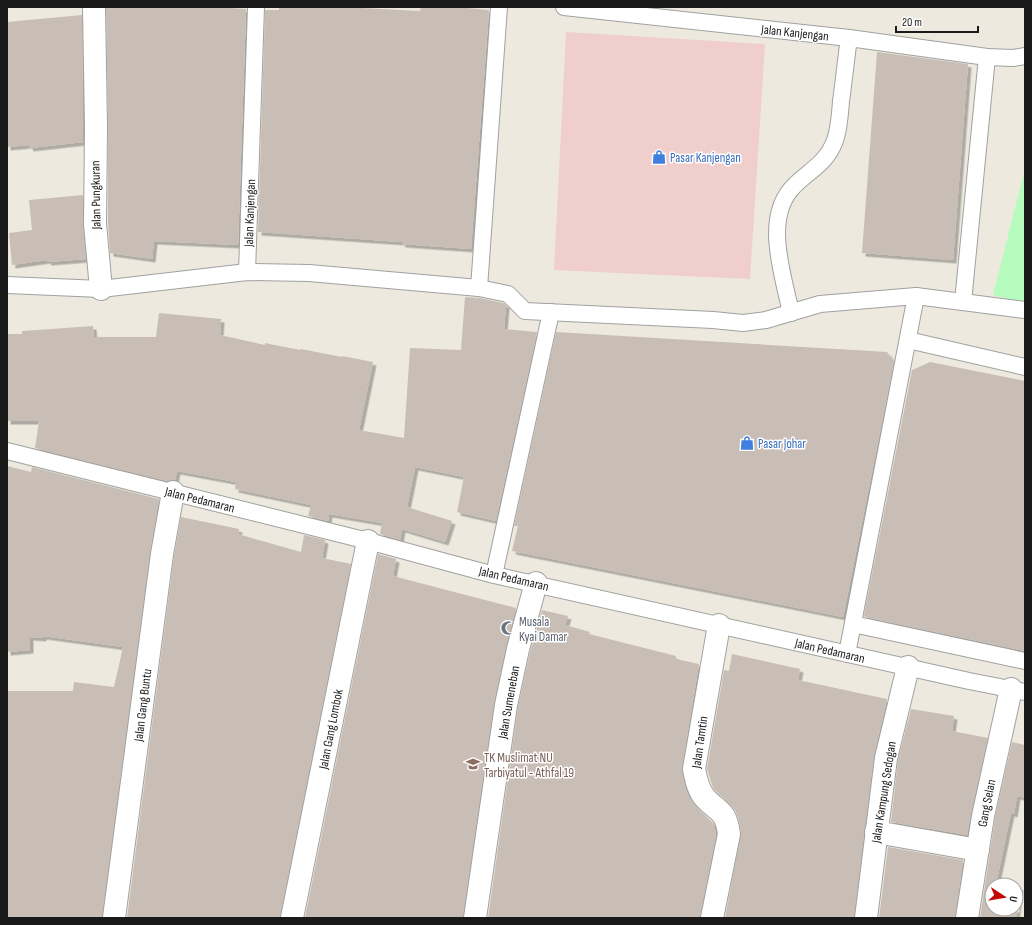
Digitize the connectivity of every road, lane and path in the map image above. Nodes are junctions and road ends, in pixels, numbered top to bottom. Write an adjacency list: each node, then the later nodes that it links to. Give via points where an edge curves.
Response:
1 (94, 7): 11 (street, Jalan Pungkuran, via 95,224)
2 (256, 7): 8 (lane, Jalan Kanjengan)
3 (499, 7): 10 (lane)
4 (564, 7): 5 (lane, Jalan Kanjengan)
5 (848, 38): 7 (lane, Jalan Kanjengan); 16 (lane, via 840,114 834,142 820,164 794,185 782,201 777,225 776,241)
6 (1025, 56): 7 (lane, Jalan Kanjengan)
7 (987, 57): 13 (lane)
8 (247, 272): 10 (lane, via 309,273); 11 (lane)
9 (7, 285): 11 (lane)
10 (479, 288): 15 (lane, via 508,294 525,311)
11 (101, 289)
12 (916, 296): 13 (lane); 16 (lane, via 820,304); 17 (lane)
13 (963, 302): 14 (lane)
14 (1025, 310)
15 (551, 312): 16 (lane, via 743,323); 22 (lane)
16 (791, 313)
17 (908, 340): 18 (lane); 24 (lane)
18 (1025, 367)
19 (7, 451): 20 (lane, Jalan Pedamaran)
20 (174, 492): 21 (lane, Jalan Pedamaran); 32 (street, Jalan Gang Buntu, via 162,554)
21 (368, 541): 22 (lane, Jalan Pedamaran); 33 (street, Jalan Gang Lombok)
22 (494, 575): 23 (lane, Jalan Pedamaran)
23 (536, 583): 25 (lane, Jalan Pedamaran); 34 (street, Jalan Sumeneban, via 506,705)
24 (853, 624): 26 (lane); 27 (lane)
25 (719, 625): 26 (lane, Jalan Pedamaran); 35 (street, Jalan Tamtin, via 694,769 697,784 704,798 721,811 729,828)
26 (847, 654): 28 (lane, Jalan Pedamaran)
27 (1025, 661)
28 (908, 667): 29 (lane, Jalan Pedamaran); 30 (street, Jalan Kampung Sedogan, via 886,758)
29 (1018, 691): 31 (street, Gang Selan, via 990,779)
30 (876, 832): 31 (street); 36 (street, Jalan Kampung Sedogan)
31 (978, 850): 37 (street, Gang Selan)
32 (114, 918)
33 (292, 918)
34 (475, 918)
35 (712, 918)
36 (866, 918)
37 (967, 918)

